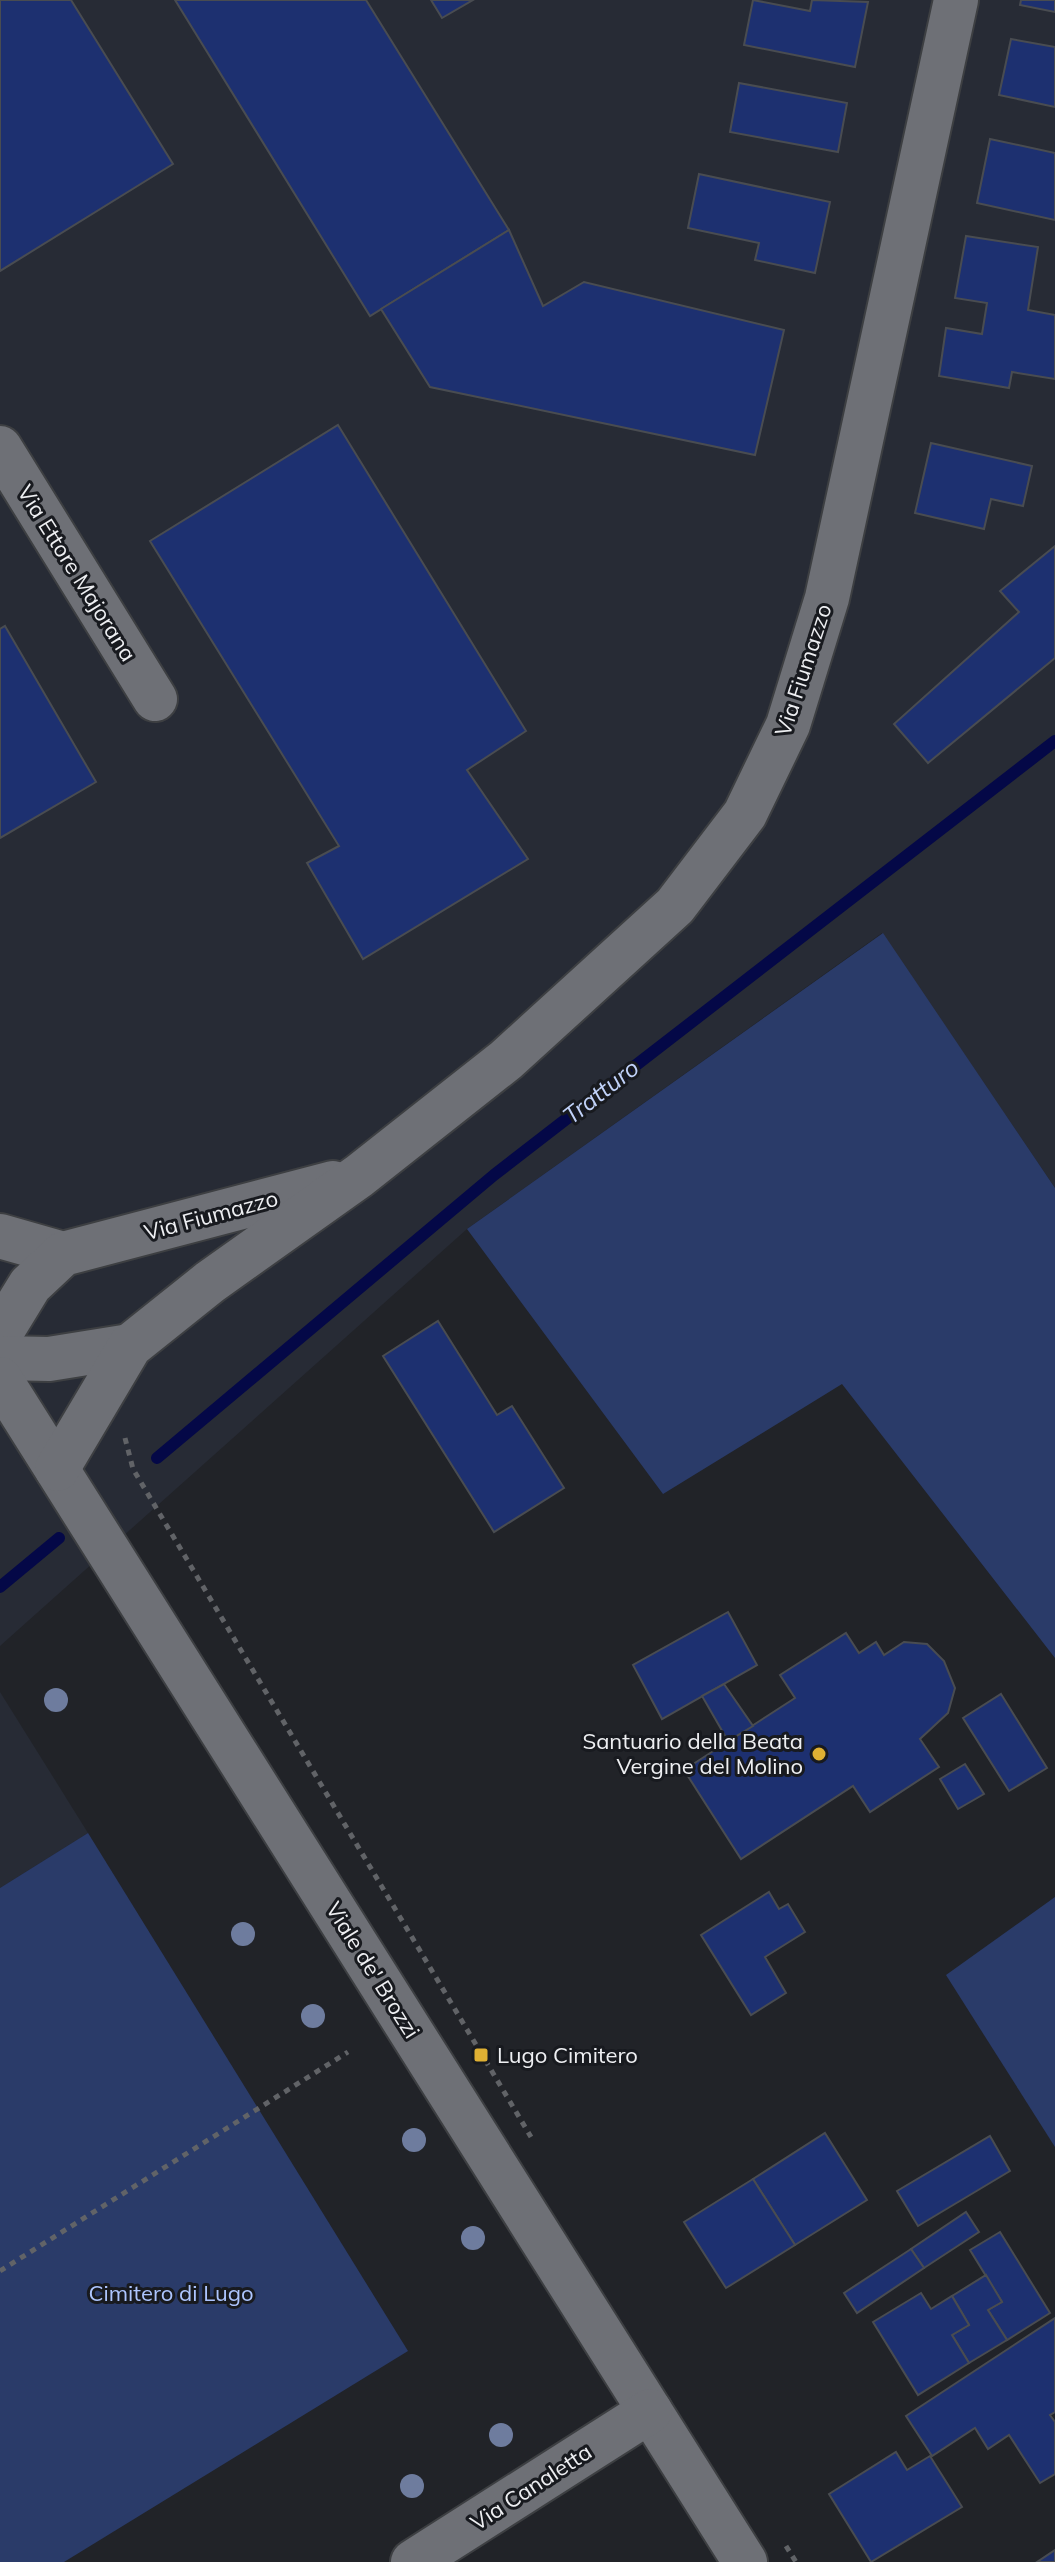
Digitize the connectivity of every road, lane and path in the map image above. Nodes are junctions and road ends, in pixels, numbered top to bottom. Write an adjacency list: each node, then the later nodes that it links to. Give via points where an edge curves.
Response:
1 (956, 0): 4 (street, Via Fiumazzo, via 827,598 788,725 745,814 675,906 506,1060)
2 (0, 448): 3 (street, Via Ettore Majorana)
3 (155, 699)
4 (359, 1176): 6 (street, Via Fiumazzo); 8 (street, Via Fiumazzo)
5 (0, 1236): 6 (street)
6 (63, 1254): 7 (street, Via Fiumazzo, via 30,1285)
7 (0, 1334)
8 (130, 1346): 9 (street, Via Fiumazzo, via 49,1359); 12 (street, Via Fiumazzo)
9 (0, 1358)
10 (0, 1379): 12 (street, Viale de' Brozzi)
11 (124, 1432): 14 (path, via 133,1469)
12 (57, 1469): 16 (street, Viale de' Brozzi)
13 (348, 2052): 15 (path)
14 (536, 2145)
15 (0, 2271)
16 (650, 2411): 18 (street, Via Canaletta); 19 (street, Viale de' Brozzi)
17 (780, 2535): 20 (path)
18 (413, 2562)
19 (745, 2562)
20 (796, 2562)

